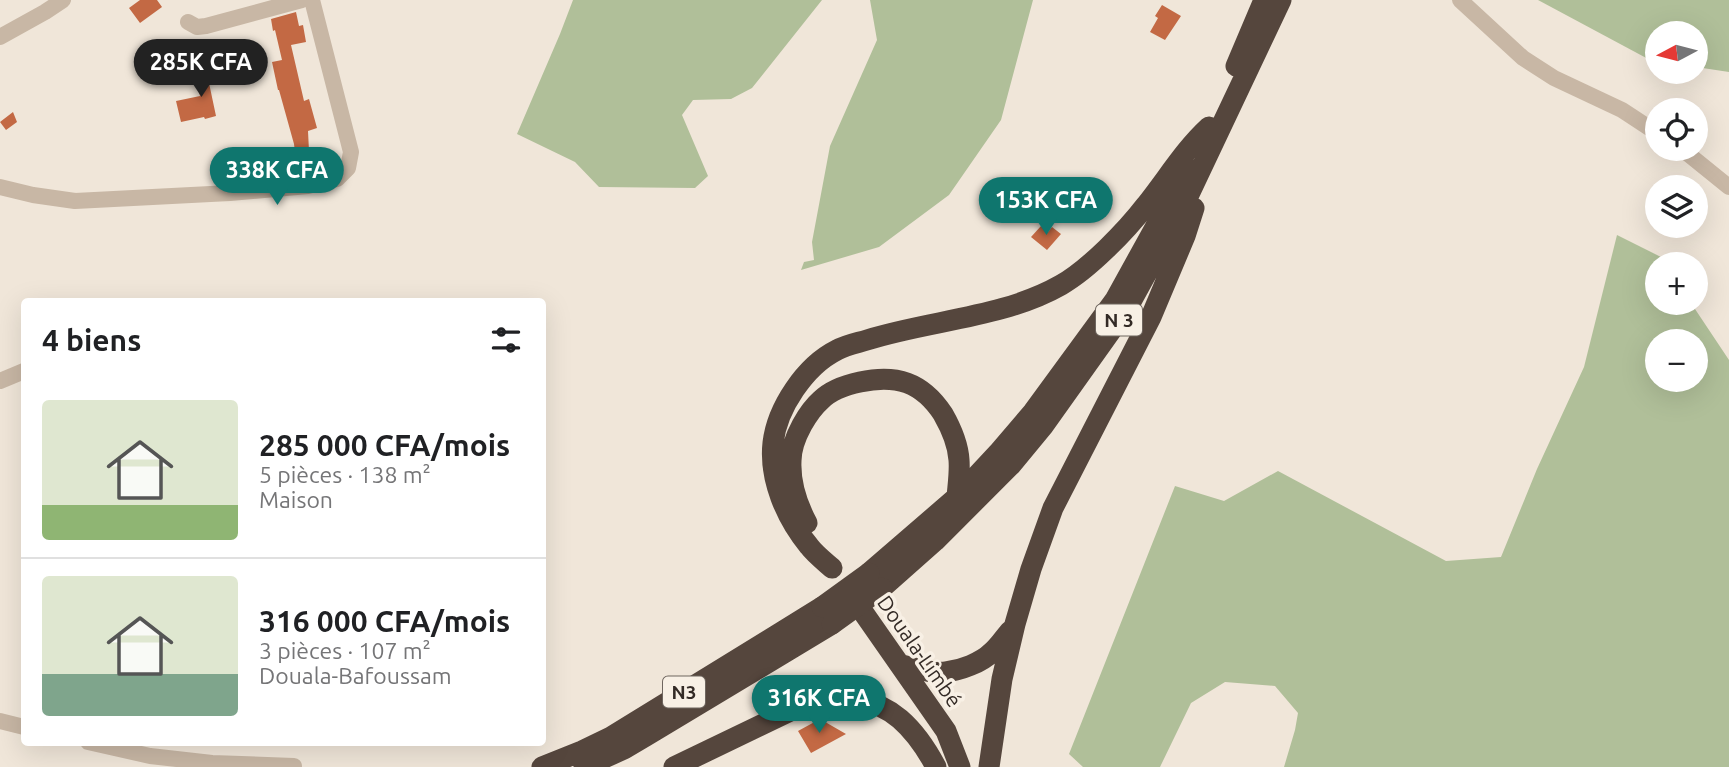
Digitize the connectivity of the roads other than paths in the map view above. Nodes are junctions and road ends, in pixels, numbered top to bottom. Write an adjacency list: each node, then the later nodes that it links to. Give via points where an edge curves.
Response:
1 (63, 0): 8 (street)
2 (302, 0): 7 (street, via 206,26)
3 (312, 0): 12 (street, via 351,152 348,168 337,179 243,192 75,201)
4 (1264, 0): 10 (highway, N 3)
5 (1281, 0): 10 (highway, N 3)
6 (1460, 0): 9 (street, via 1523,58)
7 (188, 22)
8 (0, 37)
9 (1645, 125)
10 (1214, 132): 16 (highway, N 3, via 1115,300 1033,412); 17 (highway, via 1193,141 1145,207 1101,254 1062,285 1024,302 892,332 836,350 801,379 774,431 773,465 783,503 799,533); 18 (highway, N 3, via 1183,207 1128,307 1044,425 1012,465 943,533); 20 (highway, via 1185,236 1151,317 1053,508)
11 (1697, 161): 13 (street)
12 (0, 187)
13 (1729, 187)
14 (21, 372): 15 (street)
15 (0, 381)
16 (957, 497): 17 (highway, via 956,444 940,410 921,390 889,377 845,385 823,397 796,436 790,459 802,512); 18 (highway, N 3)
17 (832, 568): 21 (highway, Douala-Limbé)
18 (875, 580): 19 (highway, N3, bridge)
19 (827, 616): 26 (highway, N3, via 611,737); 27 (highway, N3, via 646,736)
20 (1015, 624): 21 (highway, via 994,651 969,666 946,672); 31 (highway)
21 (902, 665): 30 (highway, Douala-Limbé, via 946,731)
22 (0, 721): 23 (street)
23 (21, 726)
24 (106, 746): 25 (street, via 212,763)
25 (294, 766)
26 (542, 767)
27 (584, 767)
28 (674, 767): 29 (highway, via 825,697 848,697 881,707 900,719)
29 (936, 767)
30 (960, 767)
31 (989, 767)

